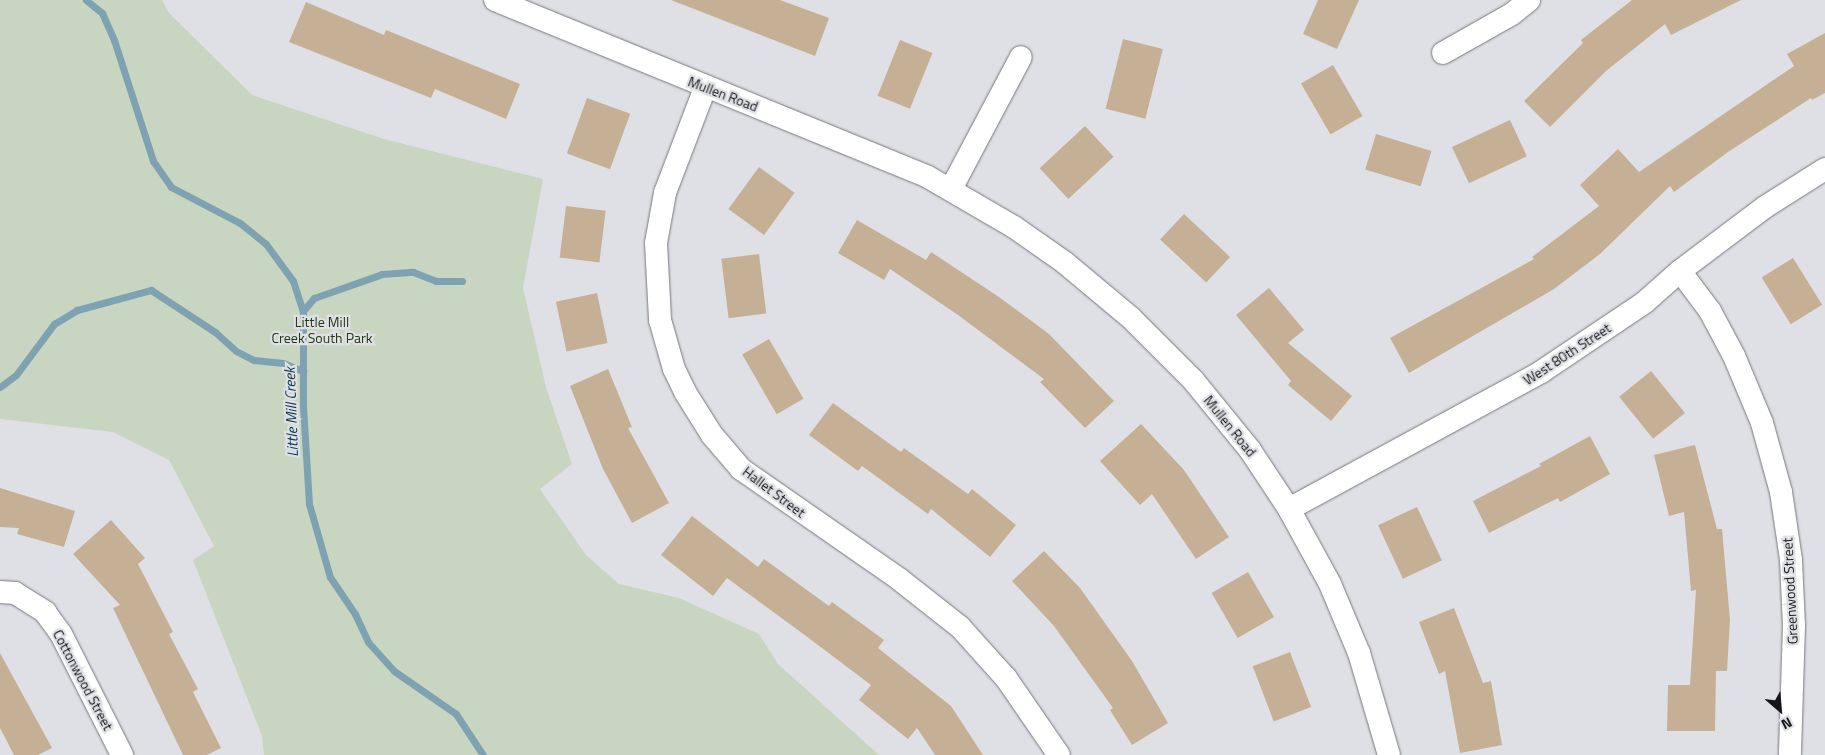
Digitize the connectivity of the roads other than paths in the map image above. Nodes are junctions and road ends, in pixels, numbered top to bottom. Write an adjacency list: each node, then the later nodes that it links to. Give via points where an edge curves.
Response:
1 (495, 0): 5 (street, Mullen Road)
2 (1529, 0): 3 (street, via 1512,14)
3 (1443, 53)
4 (1021, 57): 7 (street)
5 (705, 88): 7 (street, Mullen Road, via 822,132); 12 (street, Hallet Street, via 665,193 656,243 660,320 684,392 712,435 741,469 900,579 960,628 1006,678)
6 (1825, 169): 8 (street, West 80th Street, via 1765,207)
7 (951, 189): 9 (street, Mullen Road, via 1064,262 1131,318 1193,380 1250,450)
8 (1680, 271): 9 (street, West 80th Street, via 1645,302 1541,372); 14 (street, Greenwood Street, via 1710,312 1734,356 1762,422 1781,492 1792,560)
9 (1290, 509): 13 (street, Mullen Road, via 1330,584 1360,653)
10 (8, 592): 11 (street, Cottonwood Street, via 45,612 61,634)
11 (122, 755)
12 (1059, 755)
13 (1389, 755)
14 (1790, 755)

